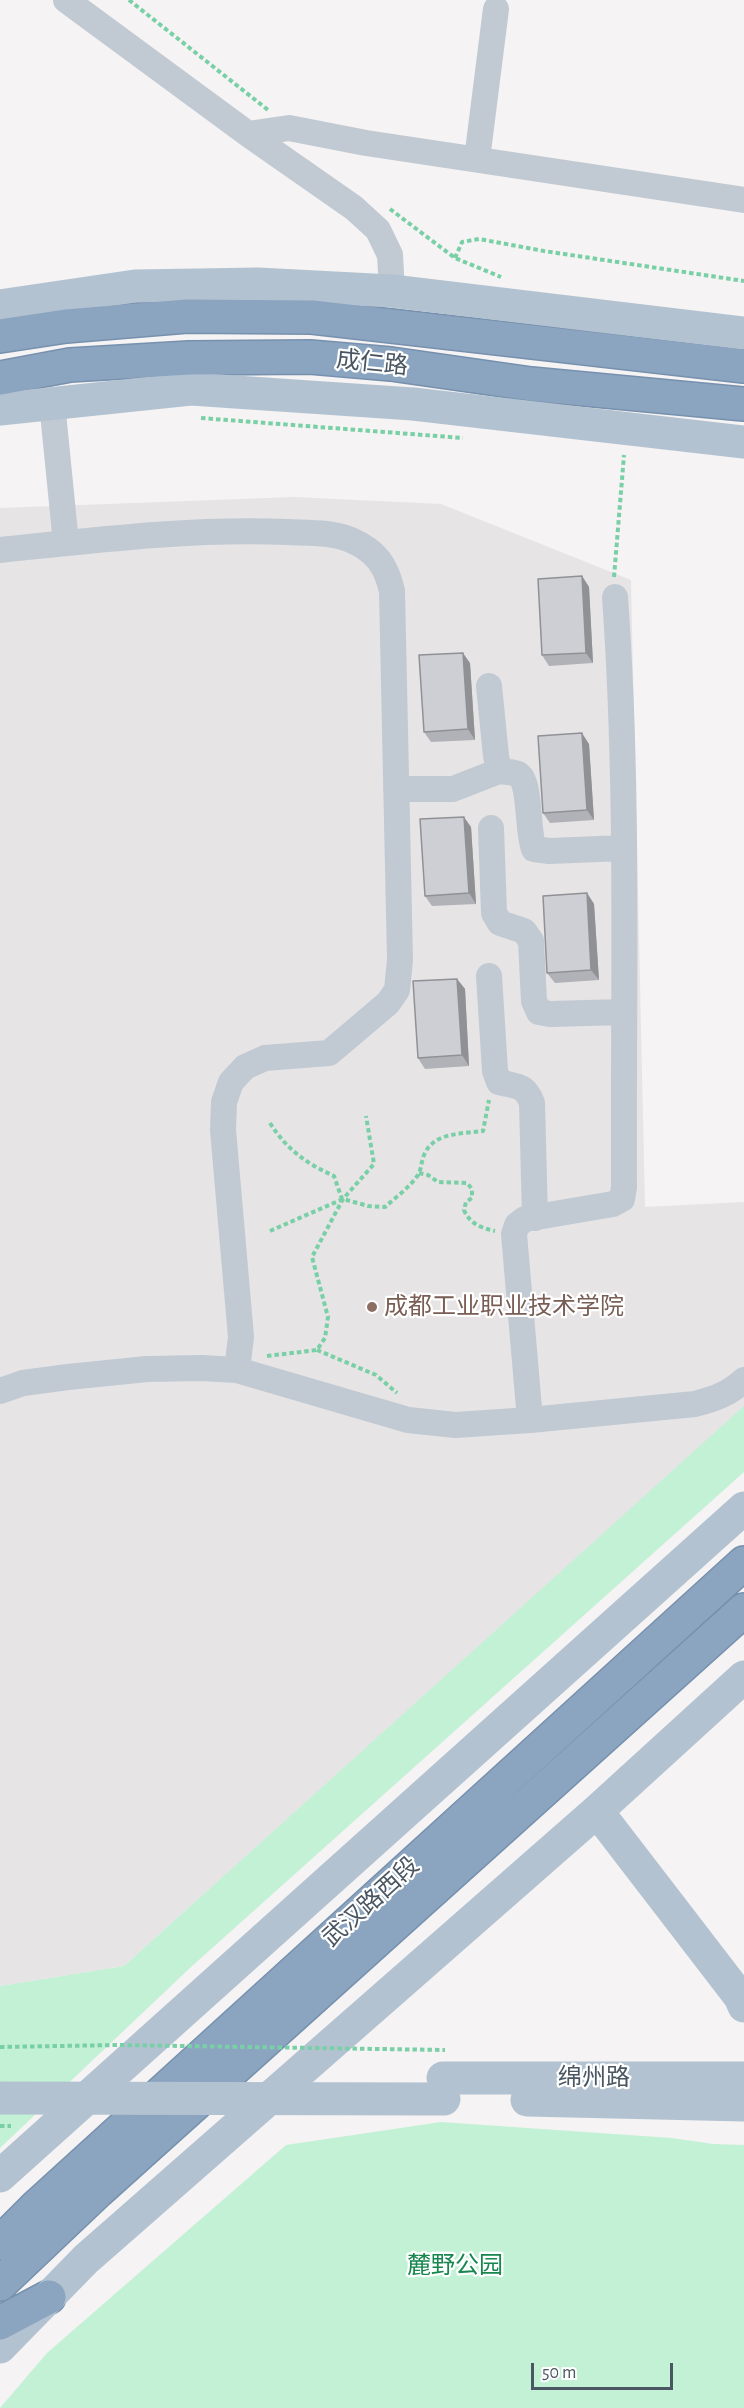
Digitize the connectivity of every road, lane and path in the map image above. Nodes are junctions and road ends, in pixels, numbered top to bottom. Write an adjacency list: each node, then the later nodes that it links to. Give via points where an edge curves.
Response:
1 (66, 0): 5 (street)
2 (129, 0): 4 (path)
3 (498, 3): 6 (street)
4 (290, 128): 5 (street); 6 (street)
5 (248, 134): 12 (street, via 354,208 378,230 390,255)
6 (477, 159): 7 (street)
7 (744, 200)
8 (389, 208): 9 (path)
9 (455, 258): 10 (path); 11 (path, via 462,242 479,239)
10 (502, 278)
11 (744, 281)
12 (392, 291): 13 (main road, via 258,284 135,286); 14 (main road)
13 (0, 306)
14 (744, 333)
15 (0, 336): 16 (highway, 成仁路, via 187,316 312,317)
16 (744, 366)
17 (0, 378): 19 (highway, 成仁路, via 70,364 310,357 531,384)
18 (52, 403): 20 (main road); 23 (main road, via 191,389 413,404); 27 (street)
19 (744, 404)
20 (0, 409)
21 (198, 417): 22 (path)
22 (469, 438)
23 (744, 442)
24 (612, 454): 25 (path)
25 (624, 455): 26 (path); 29 (path)
26 (635, 456)
27 (66, 543): 28 (street); 32 (street, via 257,531 326,534 350,539 374,553 387,571 392,591)
28 (0, 550)
29 (615, 597): 34 (street)
30 (489, 686): 31 (street)
31 (499, 771): 32 (street, via 453,789); 34 (street, via 519,774 526,782 529,839 534,849)
32 (396, 789): 46 (street, via 400,960 396,990 387,1003 329,1053 265,1058 245,1067 231,1082 224,1102 241,1337)
33 (491, 828): 36 (street, via 495,913 500,923 524,931 531,941 534,1001 539,1012)
34 (624, 848): 36 (street)
35 (489, 976): 37 (street)
36 (623, 1012): 42 (street, via 622,1200)
37 (499, 1082): 40 (path, via 490,1093 483,1131 442,1136 429,1145); 42 (street, via 527,1091 532,1103)
38 (366, 1116): 41 (path, via 374,1164)
39 (270, 1124): 41 (path, via 281,1142 310,1165 334,1176)
40 (420, 1173): 41 (path, via 385,1207); 44 (path, via 438,1182 467,1183 472,1189 472,1198 464,1210 467,1218 485,1229)
41 (343, 1199): 43 (path); 45 (path, via 312,1257 328,1317 325,1338)
42 (535, 1218): 44 (street, via 517,1225)
43 (270, 1231)
44 (514, 1234): 50 (street)
45 (317, 1350): 46 (path, via 260,1356); 49 (path, via 376,1375 399,1394)
46 (237, 1370): 48 (street, via 147,1369 23,1383); 49 (street)
47 (744, 1380): 50 (street, via 732,1391 695,1404)
48 (0, 1391)
49 (408, 1420): 50 (street, via 456,1425)
50 (530, 1420)
51 (744, 1508): 63 (main road)
52 (744, 1563): 64 (highway, 武汉路西段)
53 (744, 1610): 65 (highway, 武汉路西段, via 98,2191)
54 (744, 1677): 55 (main road)
55 (597, 1811): 56 (main road); 66 (main road, via 95,2251)
56 (744, 2006)
57 (0, 2047): 58 (path, bridge, via 118,2045)
58 (444, 2075): 59 (main road); 60 (main road, 绵州路); 61 (main road, bridge); 62 (main road, 绵州路)
59 (0, 2076)
60 (744, 2078)
61 (0, 2098)
62 (744, 2105)
63 (0, 2176)
64 (0, 2243)
65 (0, 2284)
66 (49, 2297): 67 (highway); 68 (main road)
67 (0, 2323)
68 (0, 2347)

